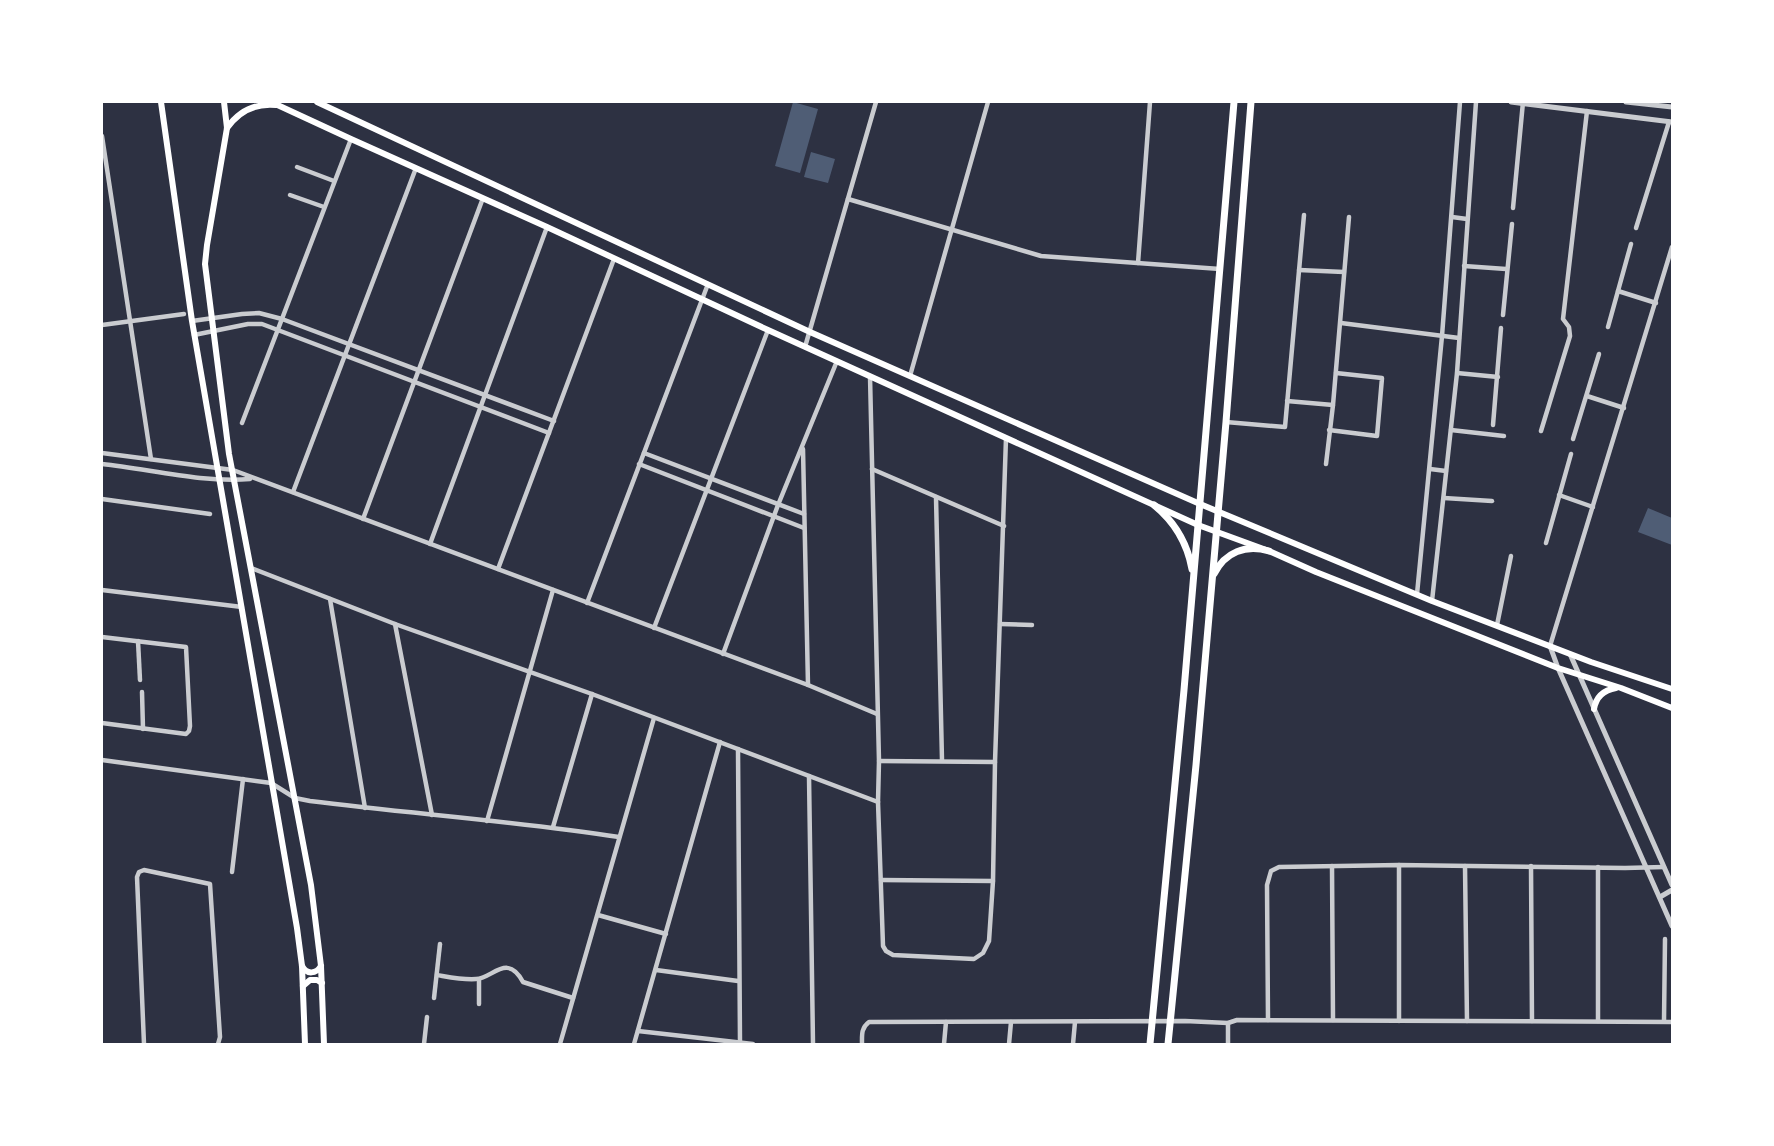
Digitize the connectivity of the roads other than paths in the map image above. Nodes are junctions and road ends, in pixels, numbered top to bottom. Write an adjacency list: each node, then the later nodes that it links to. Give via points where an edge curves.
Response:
1 (161, 102): 58 (main road)
2 (224, 102): 20 (main road)
3 (271, 102): 16 (main road)
4 (317, 102): 49 (main road)
5 (876, 102): 29 (street)
6 (988, 102): 39 (street)
7 (1150, 102): 43 (street)
8 (1234, 102): 46 (main road)
9 (1251, 102): 89 (main road)
10 (1460, 102): 34 (street)
11 (1476, 102): 35 (street)
12 (1511, 102): 13 (street)
13 (1523, 102): 18 (street); 31 (street)
14 (1626, 102): 15 (street)
15 (1640, 102): 17 (street)
16 (279, 105): 20 (main road, via 248,109); 22 (main road)
17 (1672, 107)
18 (1587, 111): 19 (street); 94 (street, via 1563,319 1570,336)
19 (1671, 122): 38 (street)
20 (227, 128): 55 (main road, via 205,264)
21 (102, 136): 23 (street)
22 (351, 139): 25 (main road); 26 (street)
23 (102, 149): 57 (street)
24 (298, 167): 26 (street)
25 (416, 168): 28 (main road); 70 (street)
26 (334, 181): 30 (street)
27 (290, 195): 30 (street)
28 (483, 198): 37 (main road); 75 (street)
29 (848, 199): 39 (street); 66 (street)
30 (324, 207): 56 (street)
31 (1513, 208)
32 (1304, 215): 47 (street)
33 (1349, 217): 48 (street)
34 (1452, 217): 35 (street); 68 (street)
35 (1467, 219): 44 (street)
36 (1511, 224): 45 (street)
37 (547, 226): 42 (main road); 82 (street)
38 (1636, 228)
39 (952, 229): 43 (street, via 1041,256); 79 (street)
40 (1631, 244): 50 (street)
41 (1672, 247): 52 (street)
42 (614, 258): 51 (main road); 88 (street)
43 (1138, 263): 46 (street)
44 (1464, 266): 45 (street); 69 (street)
45 (1506, 269): 54 (street)
46 (1220, 270): 125 (main road)
47 (1299, 270): 48 (street); 84 (street)
48 (1344, 272): 59 (street)
49 (708, 284): 51 (street); 66 (main road)
50 (1618, 290): 52 (street); 61 (street)
51 (702, 300): 64 (main road); 101 (street)
52 (1656, 303): 87 (street)
53 (184, 314): 57 (street)
54 (1503, 315)
55 (211, 318): 56 (street, via 260,313); 58 (street); 65 (main road)
56 (282, 319): 63 (street); 70 (street)
57 (130, 321): 60 (street); 104 (street)
58 (192, 321): 67 (main road)
59 (1341, 323): 68 (street); 76 (street)
60 (102, 325)
61 (1608, 327)
62 (1501, 328): 80 (street)
63 (277, 330): 65 (street, via 256,323); 73 (street); 90 (street)
64 (768, 330): 71 (main road); 116 (street)
65 (213, 332): 67 (street); 112 (main road)
66 (810, 332): 71 (street); 79 (main road)
67 (194, 335): 109 (main road)
68 (1442, 336): 69 (street); 111 (street)
69 (1459, 338): 77 (street)
70 (350, 343): 73 (street); 75 (street)
71 (805, 347): 74 (main road)
72 (1599, 354): 83 (street)
73 (345, 357): 81 (street); 119 (street)
74 (838, 361): 78 (main road); 99 (street)
75 (419, 370): 81 (street); 82 (street)
76 (1336, 373): 85 (street); 92 (street, via 1382,378 1377,436)
77 (1457, 373): 80 (street); 93 (street)
78 (870, 376): 97 (main road); 110 (street)
79 (910, 376): 125 (main road)
80 (1498, 377): 91 (street)
81 (414, 383): 86 (street); 133 (street)
82 (485, 395): 86 (street); 88 (street)
83 (1587, 396): 87 (street); 98 (street)
84 (1287, 401): 85 (street); 89 (street, via 1285,427)
85 (1334, 405): 92 (street)
86 (480, 407): 95 (street); 139 (street)
87 (1624, 408): 128 (street)
88 (554, 421): 95 (street)
89 (1226, 422): 129 (main road)
90 (242, 423)
91 (1493, 425)
92 (1329, 430): 107 (street)
93 (1451, 430): 96 (street); 113 (street)
94 (1541, 431)
95 (549, 433): 143 (street)
96 (1504, 436)
97 (1006, 438): 127 (main road); 135 (street)
98 (1573, 439)
99 (803, 445): 126 (street); 131 (street)
100 (102, 453): 103 (street)
101 (644, 453): 106 (street); 116 (street)
102 (1571, 454): 120 (street)
103 (124, 456): 104 (street); 108 (street)
104 (151, 459): 109 (street)
105 (102, 464): 108 (street)
106 (639, 464): 118 (street); 151 (street)
107 (1326, 464)
108 (125, 466): 115 (street)
109 (217, 469): 112 (street); 115 (main road)
110 (872, 469): 121 (street); 174 (street)
111 (1430, 469): 113 (street); 148 (street)
112 (233, 470): 114 (street); 117 (main road)
113 (1447, 471): 122 (street)
114 (254, 478): 117 (street); 119 (street)
115 (219, 479): 117 (street); 152 (main road)
116 (711, 479): 118 (street); 126 (street)
117 (235, 480): 142 (main road)
118 (707, 490): 132 (street); 157 (street)
119 (293, 492): 133 (street)
120 (1559, 495): 128 (street); 138 (street)
121 (936, 497): 135 (street); 181 (street)
122 (1444, 498): 124 (street); 150 (street)
123 (102, 499): 130 (street)
124 (1492, 501)
125 (1200, 504): 129 (main road); 134 (main road)
126 (778, 505): 131 (street); 132 (street)
127 (1154, 505): 134 (main road); 145 (main road, via 1183,539)
128 (1593, 507): 160 (street)
129 (1219, 512): 137 (main road); 148 (main road)
130 (210, 514)
131 (804, 514): 136 (street)
132 (774, 516): 136 (street); 161 (street)
133 (363, 519): 139 (street)
134 (1198, 525): 137 (main road); 145 (main road)
135 (1004, 526): 154 (street)
136 (804, 528): 167 (street)
137 (1216, 532): 140 (main road); 144 (main road)
138 (1546, 543)
139 (430, 544): 143 (street)
140 (1269, 551): 144 (main road, via 1249,548 1236,552 1224,559); 163 (main road)
141 (1511, 556): 156 (street)
142 (251, 568): 149 (street); 187 (main road)
143 (498, 569): 147 (street)
144 (1212, 581): 227 (main road)
145 (1193, 588): 226 (main road)
146 (102, 590): 152 (street)
147 (553, 590): 151 (street); 164 (street)
148 (1417, 594): 150 (main road)
149 (330, 599): 153 (street); 189 (street)
150 (1432, 601): 156 (main road)
151 (587, 603): 157 (street)
152 (242, 607): 186 (main road)
153 (395, 624): 164 (street); 190 (street)
154 (1000, 624): 155 (street); 183 (street)
155 (1031, 625)
156 (1497, 625): 160 (main road)
157 (654, 628): 161 (street)
158 (102, 636): 159 (street)
159 (138, 641): 166 (street); 177 (street, via 181,645 187,651 189,731)
160 (1550, 646): 162 (main road); 163 (street)
161 (723, 654): 167 (street)
162 (1570, 654): 165 (street); 169 (main road)
163 (1558, 668): 165 (main road); 200 (street)
164 (529, 671): 171 (street); 191 (street)
165 (1579, 675): 168 (main road); 173 (street)
166 (140, 680)
167 (808, 685): 174 (street)
168 (1621, 688): 172 (main road); 173 (main road, via 1603,692)
169 (1672, 689)
170 (142, 692): 177 (street)
171 (592, 694): 175 (street); 192 (street)
172 (1672, 708)
173 (1594, 709): 199 (street)
174 (877, 714): 182 (street)
175 (654, 718): 178 (street); 193 (street)
176 (102, 723): 177 (street)
177 (143, 729)
178 (720, 742): 179 (street); 208 (street)
179 (738, 749): 184 (street); 216 (street)
180 (102, 760): 185 (street)
181 (942, 760): 182 (street); 183 (street)
182 (879, 761): 188 (street)
183 (995, 762): 203 (street)
184 (809, 776): 188 (street); 247 (street)
185 (243, 779): 186 (street); 201 (street)
186 (271, 783): 187 (street); 211 (main road)
187 (295, 798): 189 (street); 212 (main road)
188 (878, 802): 202 (street)
189 (365, 808): 190 (street)
190 (432, 815): 191 (street)
191 (487, 821): 192 (street)
192 (553, 827): 193 (street)
193 (619, 837): 206 (street)
194 (1399, 865): 195 (street); 196 (street); 225 (street)
195 (1332, 866): 223 (street, via 1286,866 1271,871 1267,885); 224 (street)
196 (1465, 866): 197 (street); 228 (street)
197 (1531, 866): 198 (street); 229 (street)
198 (1598, 867): 200 (street); 230 (street)
199 (1664, 867): 200 (street); 204 (street)
200 (1646, 868): 205 (street)
201 (232, 872)
202 (881, 880): 203 (street); 203 (street, via 886,951 974,960 984,953 989,941)
203 (993, 881)
204 (1672, 888): 205 (street)
205 (1660, 897): 207 (street)
206 (597, 915): 208 (street); 219 (street)
207 (1672, 926)
208 (666, 934): 213 (street)
209 (1665, 939): 231 (street)
210 (440, 944): 214 (street)
211 (302, 966): 212 (main road, via 311,972); 218 (main road)
212 (321, 966): 217 (main road)
213 (656, 970): 216 (street); 237 (street)
214 (436, 975): 215 (street); 220 (street)
215 (479, 980): 219 (street, via 496,970 513,970 523,982); 221 (street)
216 (738, 981): 238 (street)
217 (322, 983): 218 (main road, via 310,979); 242 (main road)
218 (303, 986): 241 (main road)
219 (573, 998): 244 (street)
220 (434, 999)
221 (479, 1004)
222 (426, 1017): 243 (street)
223 (1268, 1020): 224 (street); 236 (street)
224 (1333, 1020): 225 (street)
225 (1399, 1020): 228 (street)
226 (1152, 1021): 227 (street); 235 (street); 252 (main road)
227 (1170, 1021): 236 (street); 253 (main road)
228 (1467, 1021): 229 (street)
229 (1532, 1021): 230 (street)
230 (1598, 1021): 231 (street)
231 (1664, 1021): 232 (street)
232 (1672, 1021)
233 (946, 1022): 234 (street); 248 (street, via 869,1023 862,1030); 249 (street)
234 (1011, 1022): 235 (street); 250 (street)
235 (1075, 1022): 251 (street)
236 (1228, 1023): 254 (street)
237 (638, 1031): 238 (street); 245 (street)
238 (740, 1043): 246 (street)
239 (144, 1045): 240 (street, via 137,877 144,870 210,884)
240 (218, 1045)
241 (305, 1045)
242 (324, 1045)
243 (424, 1045)
244 (560, 1045)
245 (635, 1045)
246 (753, 1045)
247 (813, 1045)
248 (862, 1045)
249 (944, 1045)
250 (1009, 1045)
251 (1073, 1045)
252 (1150, 1045)
253 (1168, 1045)
254 (1228, 1045)

